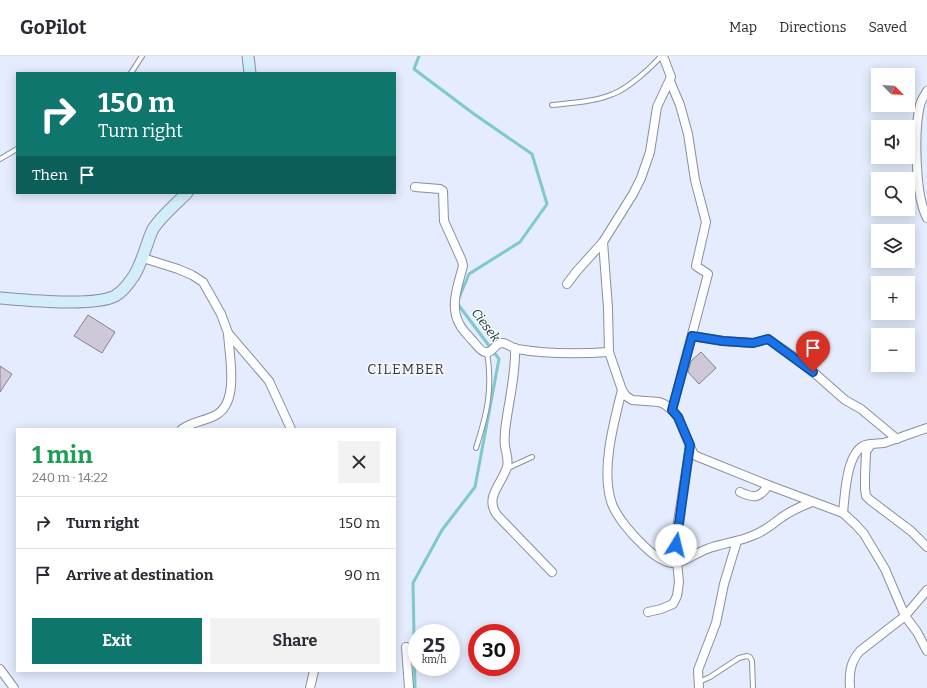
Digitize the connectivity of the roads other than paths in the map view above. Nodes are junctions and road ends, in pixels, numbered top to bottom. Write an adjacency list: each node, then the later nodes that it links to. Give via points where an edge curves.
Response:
1 (142, 56): 4 (lane)
2 (248, 56): 5 (street)
3 (662, 56): 6 (street, via 671,75); 8 (lane, via 623,89 612,95)
4 (132, 72)
5 (250, 72)
6 (670, 81): 14 (street, via 657,107 650,152 641,178); 19 (street, via 688,134 695,180 706,222 696,266 708,274)
7 (927, 91): 13 (street, via 920,104 916,138 916,162 923,210)
8 (552, 105)
9 (16, 150): 10 (lane)
10 (0, 159)
11 (415, 187): 21 (street, via 443,191 444,221 463,266 454,302 457,315 460,325 480,349)
12 (186, 194): 15 (street, via 155,227)
13 (927, 218)
14 (603, 242): 16 (street); 22 (street)
15 (143, 258): 17 (street, via 125,288 117,295 106,299 45,301); 18 (street, via 178,269 203,282 221,314)
16 (567, 284)
17 (0, 298)
18 (228, 333): 25 (street, via 232,380 228,401 216,415); 26 (street, via 269,381)
19 (692, 336): 24 (street); 28 (street, via 753,343 768,339)
20 (515, 348): 21 (street, via 498,343); 22 (street, via 546,352); 33 (street, via 513,385 506,430)
21 (489, 352): 31 (lane, via 490,395)
22 (609, 352): 23 (street)
23 (622, 390): 24 (street, via 632,400 659,402); 40 (street, via 608,459 608,491 611,503 647,550 666,562)
24 (672, 410): 30 (street, via 678,417)
25 (184, 428)
26 (291, 428)
27 (927, 428): 28 (street)
28 (898, 439): 29 (street)
29 (871, 444): 37 (street, via 861,446 850,464); 39 (street, via 866,452 866,496 911,531)
30 (690, 445): 34 (street, via 696,456); 40 (street, via 675,541)
31 (476, 448)
32 (532, 457): 33 (lane)
33 (506, 469): 41 (street, via 492,497 494,511)
34 (768, 485): 35 (street, via 764,492 756,496 747,496); 36 (street)
35 (740, 492)
36 (812, 502): 37 (street); 38 (street, via 795,509 765,530)
37 (843, 513): 44 (street, via 864,534 885,569)
38 (737, 541): 40 (street, via 709,548); 49 (street, via 716,622 700,661)
39 (927, 547)
40 (678, 563): 43 (street, via 679,582 675,601 667,607)
41 (552, 572)
42 (927, 590): 44 (street)
43 (648, 612)
44 (905, 616): 46 (street); 54 (street, via 854,658)
45 (406, 647): 52 (street)
46 (927, 651)
47 (1, 671): 50 (street)
48 (314, 672): 51 (street)
49 (699, 685): 53 (lane, via 739,658 747,656 752,661)
50 (14, 688)
51 (310, 688)
52 (409, 688)
53 (753, 688)
54 (850, 688)

